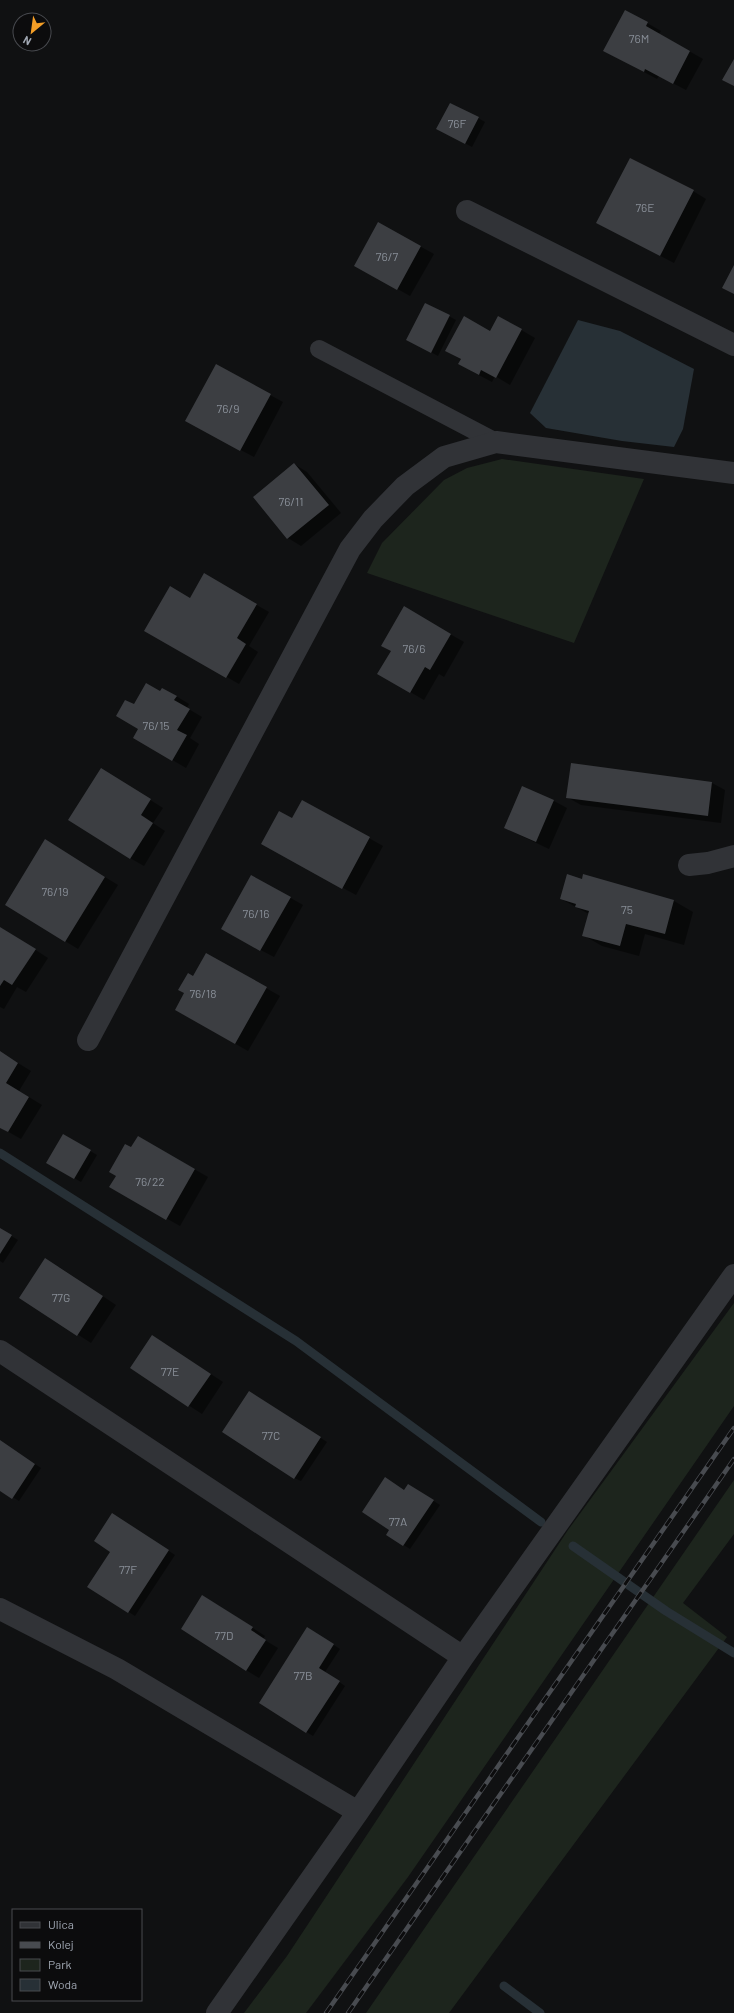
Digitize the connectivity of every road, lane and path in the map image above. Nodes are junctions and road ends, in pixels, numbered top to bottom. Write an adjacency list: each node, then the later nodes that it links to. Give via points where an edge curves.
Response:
1 (467, 211): 2 (street)
2 (734, 345)
3 (319, 349): 4 (lane)
4 (496, 442): 5 (street); 8 (street, via 444,458 405,486 373,519 350,549)
5 (734, 473)
6 (734, 856): 7 (street)
7 (689, 865)
8 (88, 1040)
9 (734, 1275): 12 (street)
10 (0, 1351): 12 (street)
11 (0, 1609): 13 (street, via 117,1669)
12 (463, 1657): 13 (street)
13 (358, 1812): 14 (street)
14 (217, 2013)

